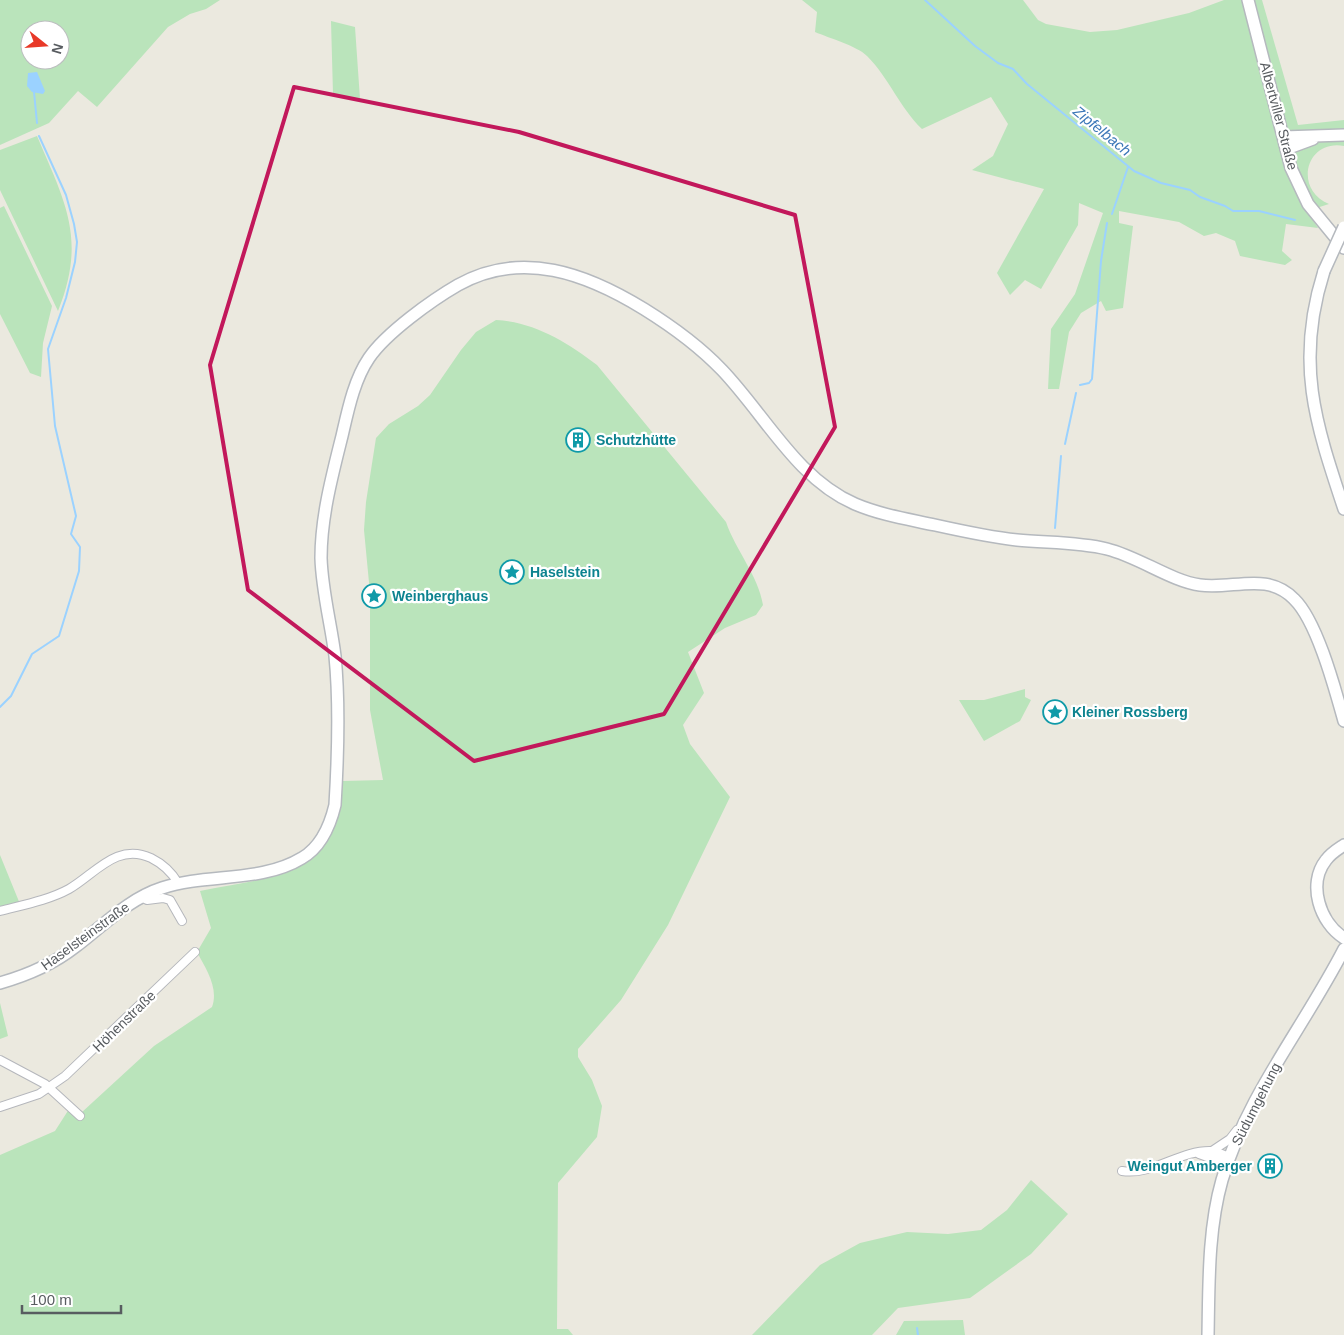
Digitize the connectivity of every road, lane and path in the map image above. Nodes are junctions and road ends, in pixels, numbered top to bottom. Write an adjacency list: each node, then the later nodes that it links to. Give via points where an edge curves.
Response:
1 (1248, 0): 3 (street, Albertviller Straße)
2 (1344, 135): 4 (street)
3 (1282, 136): 4 (street); 5 (street, Albertviller Straße)
4 (1322, 136): 5 (street)
5 (1286, 149): 7 (street, Albertviller Straße, via 1303,194)
6 (1344, 227): 8 (street, bridge, via 1324,271 1309,334 1309,366 1318,425)
7 (1344, 248)
8 (1343, 506)
9 (1344, 720): 11 (street, Haselsteinstraße, via 1314,632 1304,611 1286,592 1262,583 1192,584 1143,561 1106,549 994,537 884,514 852,503 812,476 724,372 664,322 616,292 580,276 532,266 497,270 455,286 383,341 362,369 352,395 328,494 322,551 337,694 335,805 331,822 316,847 293,863 271,870)
10 (1344, 846): 15 (street, via 1326,860 1317,882 1319,906)
11 (178, 883): 12 (street, Haselsteinstraße); 13 (street, via 158,861 140,854 122,854 60,893)
12 (142, 897): 14 (street, Haselsteinstraße, via 170,900); 19 (street, Haselsteinstraße, via 62,956 36,971)
13 (0, 912)
14 (182, 921)
15 (1340, 925): 16 (street)
16 (1344, 938)
17 (1344, 948): 24 (street, Südumgehung)
18 (195, 952): 21 (street, Höhenstraße, via 80,1064)
19 (0, 983)
20 (0, 1060): 21 (street)
21 (50, 1087): 22 (street, Höhenstraße, via 27,1099); 23 (street)
22 (0, 1107)
23 (80, 1116)
24 (1243, 1123): 25 (street, via 1230,1139); 27 (street, Südumgehung)
25 (1212, 1151): 26 (street); 27 (street)
26 (1195, 1153): 27 (street); 28 (street, via 1142,1171)
27 (1228, 1161): 29 (street, Südumgehung, via 1212,1238)
28 (1122, 1171)
29 (1208, 1335)

